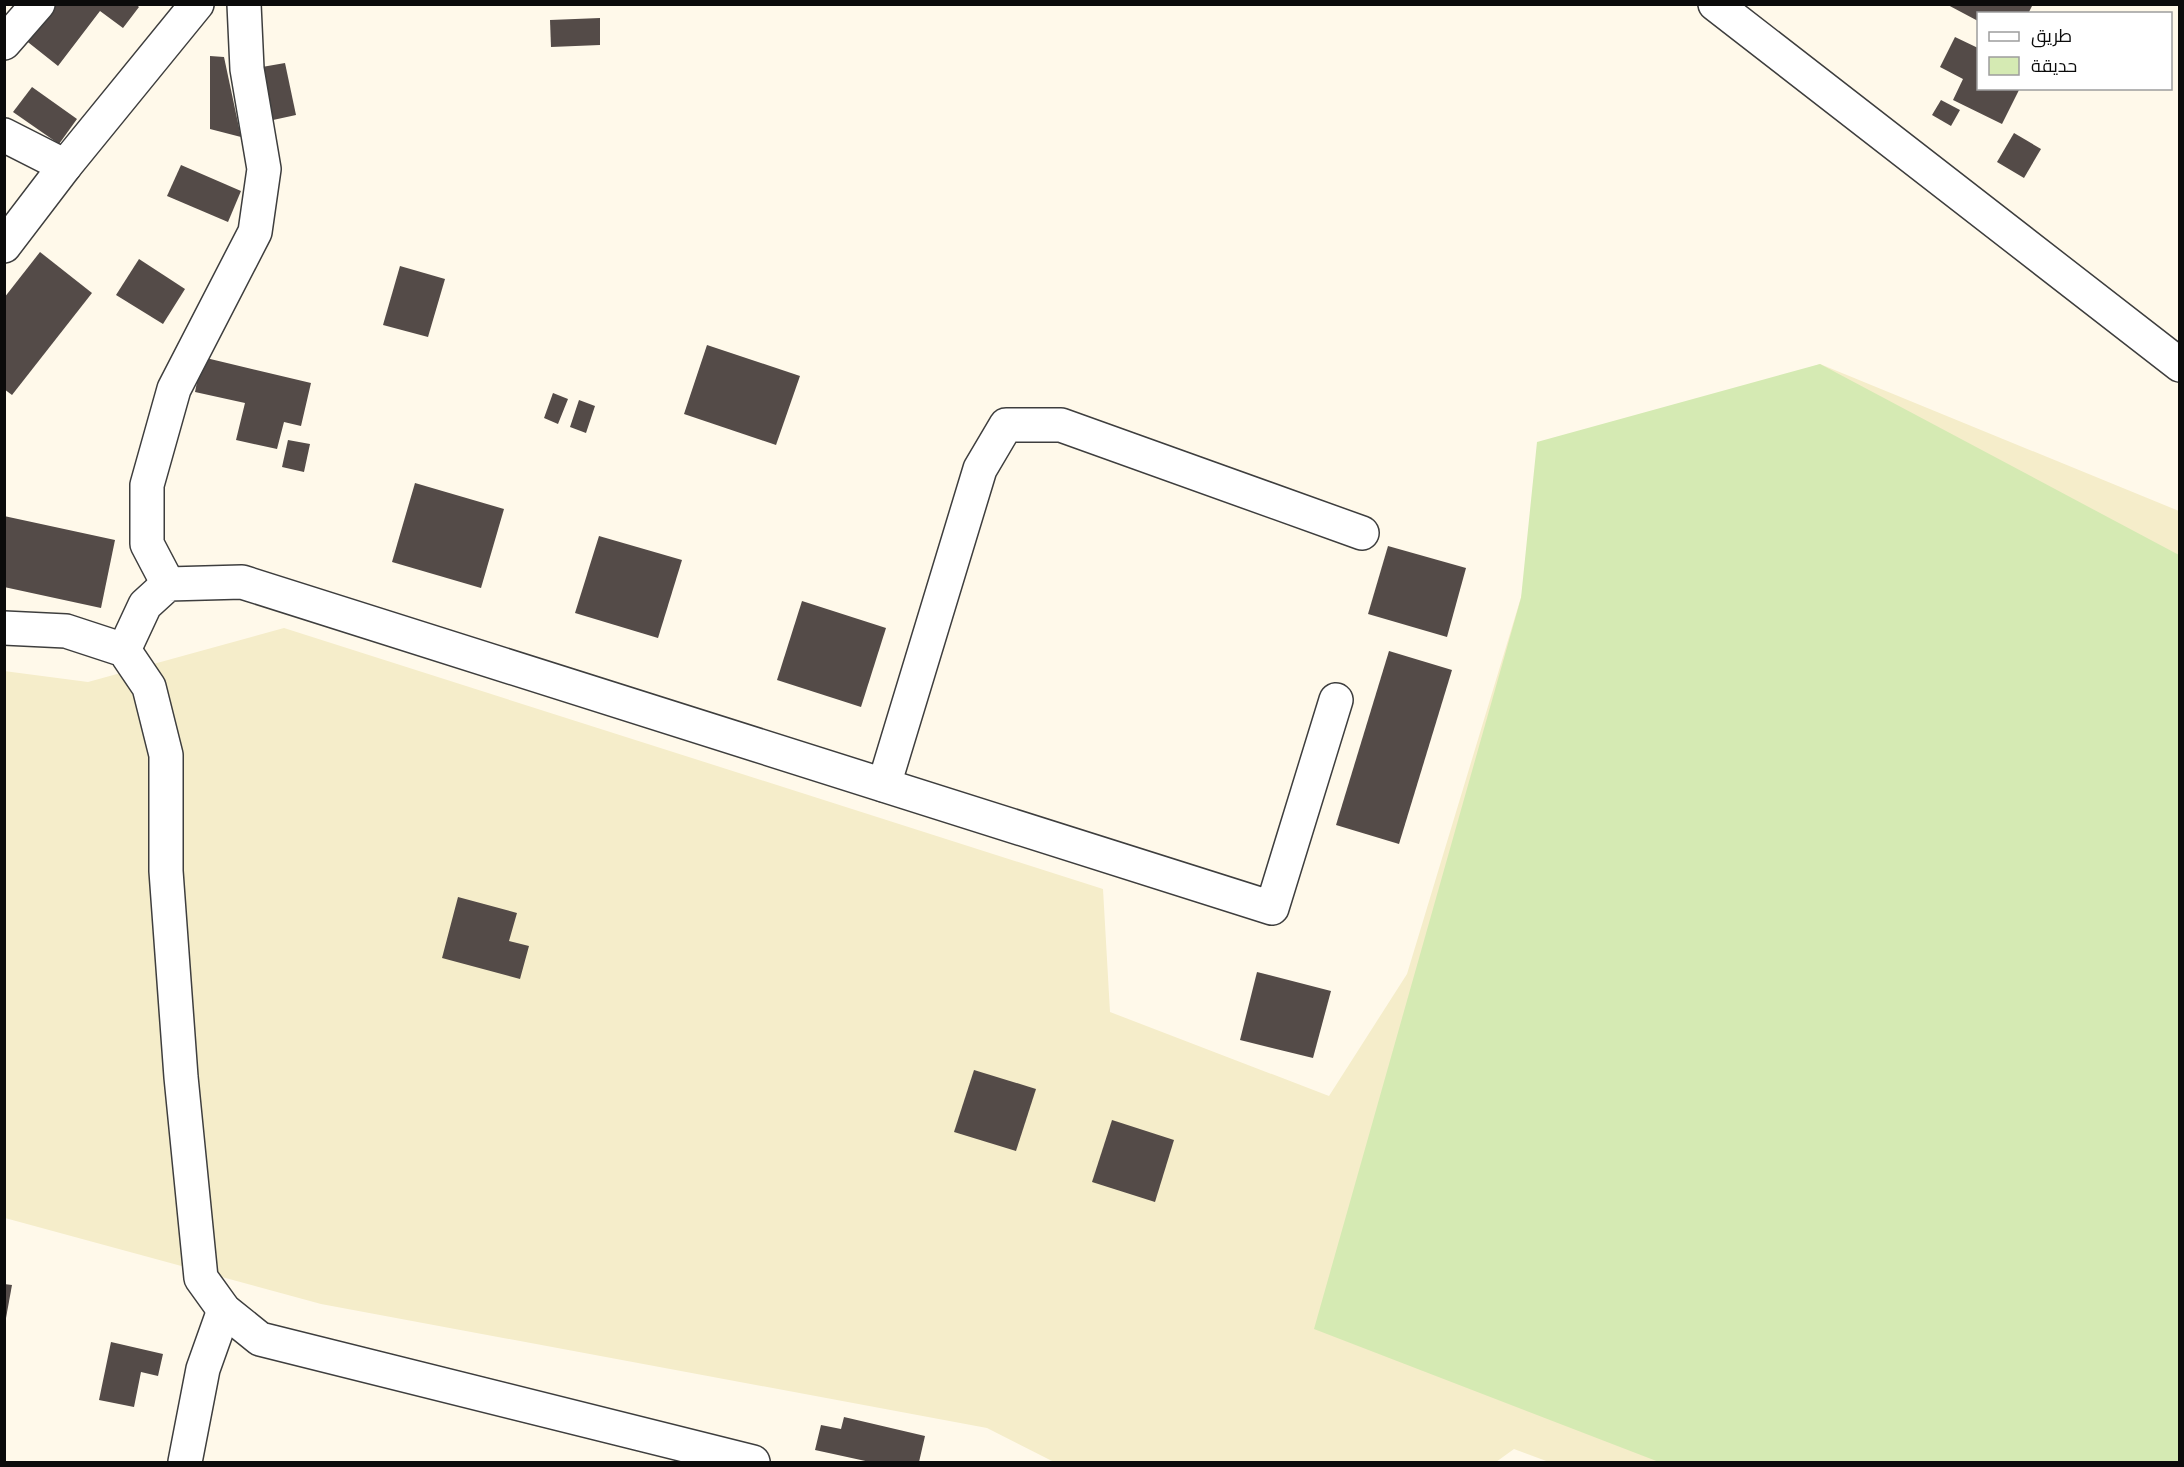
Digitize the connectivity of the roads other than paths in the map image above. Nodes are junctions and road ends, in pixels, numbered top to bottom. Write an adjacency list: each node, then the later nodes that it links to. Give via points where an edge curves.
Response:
1 (38, 4): 5 (street)
2 (244, 4): 11 (street, via 248,69 264,169 255,232 174,389 147,484 147,544)
3 (1715, 4): 9 (street)
4 (206, 6): 7 (street)
5 (4, 43)
6 (4, 135): 7 (street)
7 (65, 166): 8 (street)
8 (4, 246)
9 (2180, 366)
10 (1362, 533): 15 (street, via 1061,425 1006,425 980,469)
11 (168, 584): 13 (street, via 145,605); 15 (street, via 242,582)
12 (4, 628): 13 (street, via 66,631)
13 (124, 650): 16 (street, via 149,687 166,755 168,894 201,1278)
14 (1336, 700): 15 (street, via 1272,908)
15 (884, 785)
16 (224, 1310): 17 (street, via 202,1369); 18 (street, via 260,1339)
17 (186, 1462)
18 (753, 1462)

